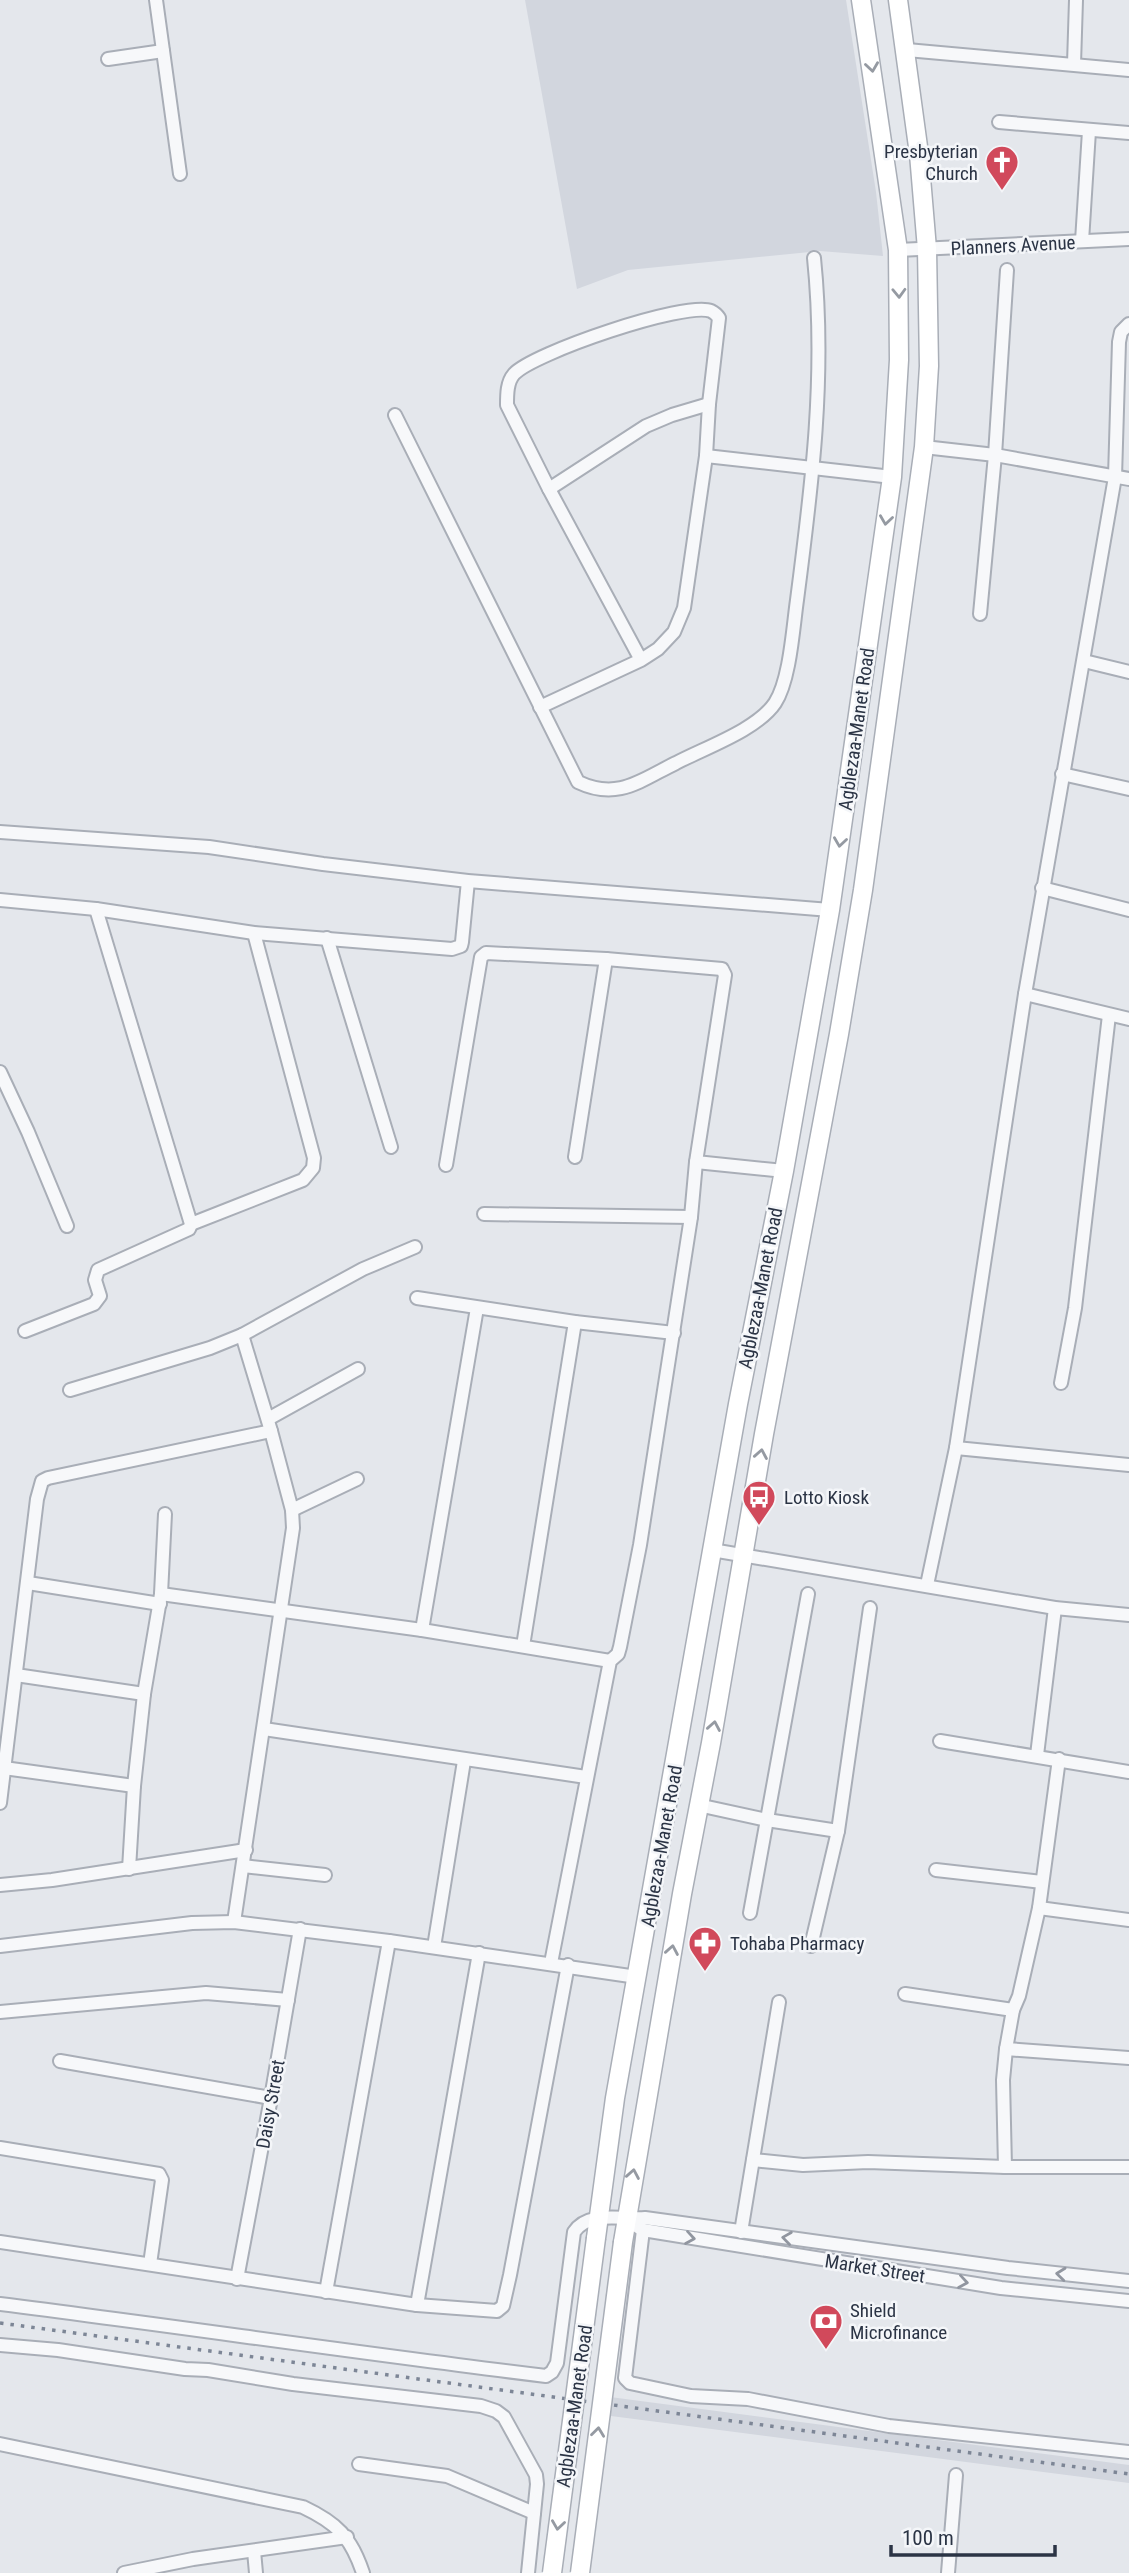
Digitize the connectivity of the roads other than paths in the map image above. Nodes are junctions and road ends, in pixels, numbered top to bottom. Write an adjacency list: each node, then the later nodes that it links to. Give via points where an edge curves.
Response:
1 (156, 0): 6 (street)
2 (861, 0): 17 (main road, Agblezaa-Manet Road, one-way to 17)
3 (898, 0): 5 (main road, Agblezaa-Manet Road)
4 (1076, 0): 8 (street)
5 (906, 50): 8 (street); 16 (main road, Agblezaa-Manet Road)
6 (163, 51): 7 (street); 13 (street)
7 (108, 59)
8 (1074, 64): 9 (street)
9 (1129, 70)
10 (999, 122): 11 (street)
11 (1089, 131): 12 (street); 15 (street)
12 (1129, 133)
13 (180, 174)
14 (1129, 239): 15 (street, Planners Avenue)
15 (1082, 241): 16 (street, Planners Avenue)
16 (927, 249): 17 (street, Planners Avenue); 23 (main road, Agblezaa-Manet Road, via 929,366)
17 (898, 250): 27 (main road, Agblezaa-Manet Road, one-way to 27, via 899,360)
18 (814, 258): 26 (street, via 820,322)
19 (1007, 270): 24 (street)
20 (1129, 324): 28 (street, via 1121,331 1119,342)
21 (709, 404): 25 (street); 30 (street, via 646,426); 30 (street, via 719,318 713,312 654,316 529,364 514,374 507,390 508,405)
22 (395, 415): 35 (street)
23 (924, 447): 24 (street); 78 (main road, Agblezaa-Manet Road, one-way to 23, via 863,890)
24 (995, 455): 28 (street); 31 (street)
25 (706, 456): 26 (street); 32 (street, via 684,608 674,632)
26 (814, 470): 27 (street); 35 (street, via 789,663 776,702 763,717 627,788 600,791 578,782)
27 (892, 477): 43 (main road, Agblezaa-Manet Road, one-way to 43)
28 (1115, 477): 29 (street); 33 (street)
29 (1129, 479)
30 (550, 489): 32 (street)
31 (980, 614)
32 (641, 660): 35 (street)
33 (1084, 662): 34 (street); 36 (street)
34 (1129, 672)
35 (540, 707)
36 (1062, 774): 37 (street); 40 (street)
37 (1129, 789)
38 (0, 832): 39 (street, via 209,847)
39 (468, 881): 43 (street); 46 (street, via 461,946)
40 (1042, 888): 44 (street); 48 (street)
41 (0, 900): 42 (street)
42 (96, 909): 45 (street); 59 (street)
43 (830, 909): 56 (main road, Agblezaa-Manet Road)
44 (1129, 910)
45 (254, 933): 46 (street); 59 (street, via 313,1168 303,1180)
46 (327, 939): 52 (street)
47 (606, 959): 53 (street); 54 (street, via 714,967 725,975); 55 (street, via 483,954)
48 (1025, 994): 49 (street); 72 (street)
49 (1109, 1015): 50 (street); 69 (street, via 1075,1308)
50 (1129, 1020)
51 (0, 1072): 60 (street)
52 (391, 1147)
53 (575, 1157)
54 (696, 1162): 56 (street); 58 (street)
55 (446, 1165)
56 (784, 1171): 77 (main road, Agblezaa-Manet Road)
57 (484, 1214): 58 (street)
58 (691, 1216): 66 (street)
59 (191, 1224): 65 (street, via 189,1229 99,1270 95,1280 100,1296 94,1304)
60 (67, 1226)
61 (415, 1247): 67 (street, via 325,1288)
62 (417, 1298): 63 (street)
63 (477, 1308): 64 (street); 87 (street)
64 (575, 1322): 66 (street); 88 (street)
65 (25, 1331)
66 (674, 1334): 89 (street, via 627,1616 618,1654)
67 (242, 1335): 70 (street, via 176,1360); 71 (street)
68 (358, 1369): 71 (street)
69 (1061, 1383)
70 (70, 1390)
71 (270, 1425): 75 (street); 79 (street, via 42,1481)
72 (956, 1448): 73 (street); 80 (street)
73 (1129, 1465)
74 (358, 1479): 75 (street)
75 (292, 1510): 85 (street)
76 (165, 1514): 82 (street)
77 (712, 1550): 78 (street); 124 (main road, Agblezaa-Manet Road)
78 (743, 1556): 80 (street); 102 (main road, Agblezaa-Manet Road, one-way to 78)
79 (27, 1583): 82 (street); 90 (street)
80 (927, 1584): 84 (street)
81 (808, 1594): 103 (street)
82 (160, 1599): 85 (street); 91 (street)
83 (870, 1608): 104 (street)
84 (1055, 1608): 86 (street); 94 (street)
85 (282, 1612): 87 (street); 92 (street)
86 (1129, 1615)
87 (422, 1630): 88 (street)
88 (523, 1646): 89 (street)
89 (610, 1661): 99 (street)
90 (16, 1675): 91 (street); 97 (street)
91 (144, 1694): 100 (street)
92 (264, 1729): 96 (street); 105 (street)
93 (940, 1741): 94 (street)
94 (1037, 1755): 95 (street)
95 (1059, 1759): 98 (street); 110 (street)
96 (464, 1761): 99 (street); 120 (street)
97 (4, 1768): 100 (street); 101 (street)
98 (1129, 1772)
99 (586, 1777): 122 (street)
100 (134, 1786): 107 (street)
101 (0, 1803)
102 (698, 1805): 103 (street); 140 (main road, Agblezaa-Manet Road, one-way to 102)
103 (767, 1820): 104 (street); 113 (street)
104 (838, 1830): 119 (street)
105 (246, 1850): 106 (street); 107 (street)
106 (243, 1866): 109 (street); 115 (street)
107 (129, 1868): 111 (street)
108 (936, 1870): 110 (street)
109 (325, 1875)
110 (1042, 1882): 112 (street)
111 (0, 1885)
112 (1039, 1908): 114 (street); 128 (street)
113 (750, 1913)
114 (1129, 1920)
115 (234, 1922): 116 (street); 118 (street)
116 (300, 1929): 117 (street); 126 (street, Daisy Street)
117 (389, 1941): 120 (street); 147 (street)
118 (0, 1946)
119 (811, 1946)
120 (434, 1948): 121 (street)
121 (479, 1953): 122 (street); 150 (street)
122 (551, 1963): 123 (street)
123 (568, 1965): 124 (street); 150 (street, via 503,2306 491,2312)
124 (637, 1977): 139 (main road, Agblezaa-Manet Road)
125 (905, 1994): 128 (street)
126 (288, 2000): 129 (street, via 206,1993); 133 (street, Daisy Street)
127 (779, 2002): 136 (street)
128 (1013, 2010): 130 (street)
129 (0, 2012)
130 (1006, 2049): 131 (street); 137 (street)
131 (1129, 2057)
132 (60, 2061): 133 (street)
133 (271, 2098): 145 (street, Daisy Street)
134 (0, 2148): 144 (street, via 159,2174 162,2180)
135 (1129, 2152): 138 (street)
136 (753, 2160): 137 (street, via 803,2165 868,2162); 142 (street)
137 (1005, 2167): 138 (street)
138 (1128, 2167)
139 (599, 2217): 140 (street, Market Street); 149 (street, via 574,2232 557,2363 546,2376); 165 (main road, Agblezaa-Manet Road, one-way to 165, bridge)
140 (625, 2220): 141 (street, Market Street); 142 (street, Market Street, via 645,2218); 166 (main road, Agblezaa-Manet Road, one-way to 140, bridge)
141 (643, 2230): 148 (street, Market Street, one-way to 148, via 1001,2288); 153 (street, via 625,2378 630,2383 691,2396 748,2399 889,2426)
142 (741, 2232): 146 (street, Market Street, one-way to 142)
143 (0, 2242): 144 (street)
144 (150, 2264): 145 (street)
145 (237, 2279): 147 (street)
146 (1129, 2281)
147 (326, 2292): 150 (street)
148 (1129, 2301)
149 (0, 2304)
150 (417, 2305)
151 (0, 2345): 156 (street, via 481,2406 504,2417 536,2475)
152 (0, 2444): 157 (street, via 303,2507)
153 (1129, 2452)
154 (359, 2465): 156 (street, via 447,2476)
155 (956, 2475): 167 (street)
156 (534, 2513): 164 (street)
157 (347, 2537): 158 (street); 163 (street)
158 (254, 2551): 159 (street); 162 (street)
159 (193, 2558): 160 (street); 161 (street)
160 (124, 2573)
161 (193, 2573)
162 (256, 2573)
163 (363, 2573)
164 (528, 2573)
165 (552, 2573)
166 (580, 2573)
167 (948, 2573)

